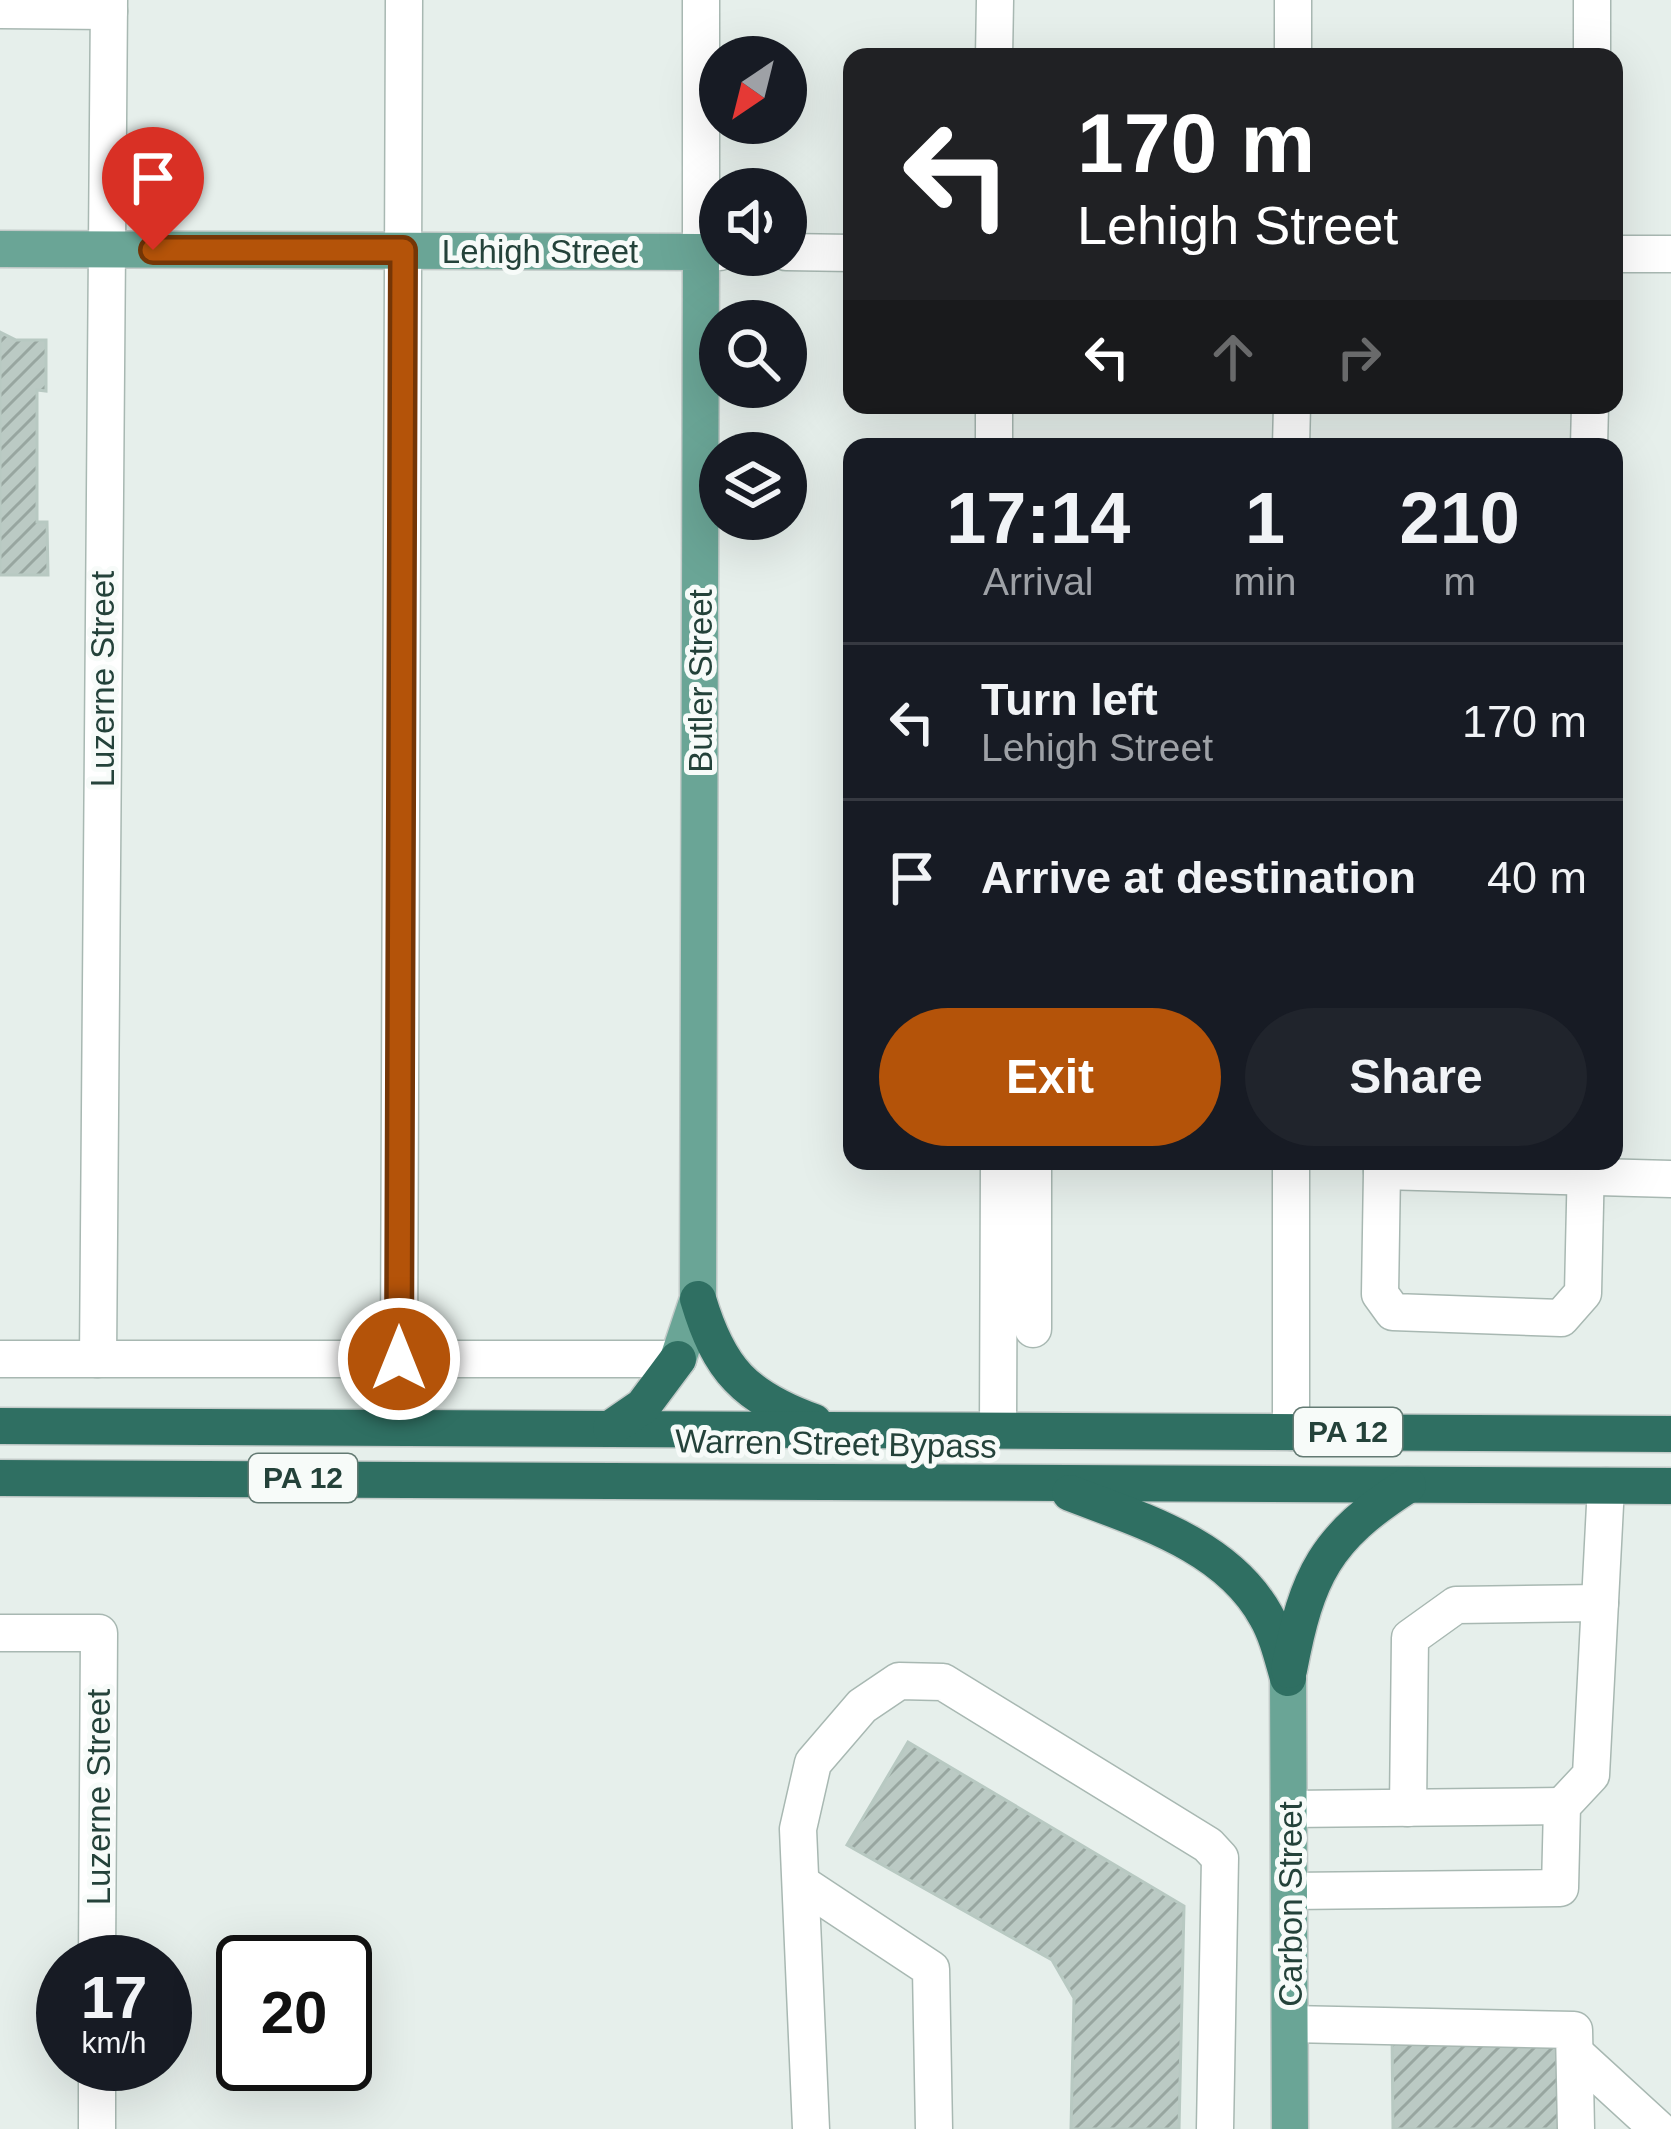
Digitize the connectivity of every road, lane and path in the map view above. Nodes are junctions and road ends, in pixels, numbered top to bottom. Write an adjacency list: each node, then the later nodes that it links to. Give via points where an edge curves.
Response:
1 (404, 0): 14 (street)
2 (701, 0): 11 (street, Butler Street)
3 (994, 0): 8 (street)
4 (1293, 0): 9 (street)
5 (1592, 0): 10 (street)
6 (109, 5): 7 (street); 13 (street, Luzerne Street)
7 (0, 10)
8 (994, 48)
9 (1293, 48)
10 (1592, 48)
11 (707, 168)
12 (0, 249): 13 (main road, Lehigh Street)
13 (106, 249): 14 (main road, Lehigh Street); 31 (street, Luzerne Street)
14 (403, 250): 15 (main road, Lehigh Street); 32 (street)
15 (699, 252)
16 (807, 252): 17 (street)
17 (843, 253)
18 (1623, 254): 19 (street)
19 (1671, 254)
20 (710, 276): 28 (main road, Butler Street)
21 (998, 1170): 37 (street)
22 (1033, 1170): 29 (street)
23 (1291, 1170): 38 (street)
24 (1382, 1170): 25 (street, via 1380,1294 1393,1312 1561,1318 1583,1293)
25 (1586, 1170)
26 (1601, 1170): 27 (street)
27 (1671, 1179)
28 (698, 1299): 33 (main road, Butler Street); 36 (highway, via 738,1381)
29 (1033, 1329)
30 (0, 1359): 31 (street)
31 (98, 1359): 32 (street)
32 (399, 1359): 33 (street)
33 (678, 1359): 35 (highway, via 643,1406)
34 (0, 1426): 35 (highway, Warren Street Bypass / PA 12)
35 (611, 1428): 36 (highway, Warren Street Bypass / PA 12)
36 (834, 1430): 37 (highway, Warren Street Bypass / PA 12)
37 (998, 1430): 38 (highway, Warren Street Bypass / PA 12)
38 (1291, 1432): 39 (highway, Warren Street Bypass / PA 12)
39 (1671, 1433)
40 (0, 1478): 41 (highway, Warren Street Bypass / PA 12)
41 (1044, 1484): 42 (highway, Warren Street Bypass / PA 12); 47 (highway, via 1169,1532 1223,1566 1266,1615)
42 (1408, 1485): 43 (highway, Warren Street Bypass / PA 12); 47 (highway, via 1364,1513 1321,1565)
43 (1606, 1486): 44 (highway, Warren Street Bypass / PA 12); 45 (street)
44 (1671, 1486)
45 (1600, 1603): 48 (street, via 1592,1775); 49 (street, via 1456,1605 1410,1638)
46 (0, 1633): 53 (street, Luzerne Street, via 99,1633)
47 (1288, 1678): 50 (main road, Carbon Street)
48 (1562, 1806): 49 (street); 52 (street, via 1560,1888)
49 (1408, 1808): 50 (street)
50 (1290, 1809): 52 (main road, Carbon Street)
51 (800, 1883): 58 (street); 59 (street, via 932,1969); 60 (street, via 798,1829 813,1763 862,1706 899,1681 943,1682 1220,1858)
52 (1290, 1891): 54 (main road, Carbon Street)
53 (98, 1935)
54 (1290, 2024): 55 (street); 61 (main road, Carbon Street)
55 (1575, 2042): 62 (street); 63 (street)
56 (97, 2091): 57 (street)
57 (97, 2129)
58 (811, 2129)
59 (934, 2129)
60 (1215, 2129)
61 (1290, 2129)
62 (1576, 2129)
63 (1658, 2129)

